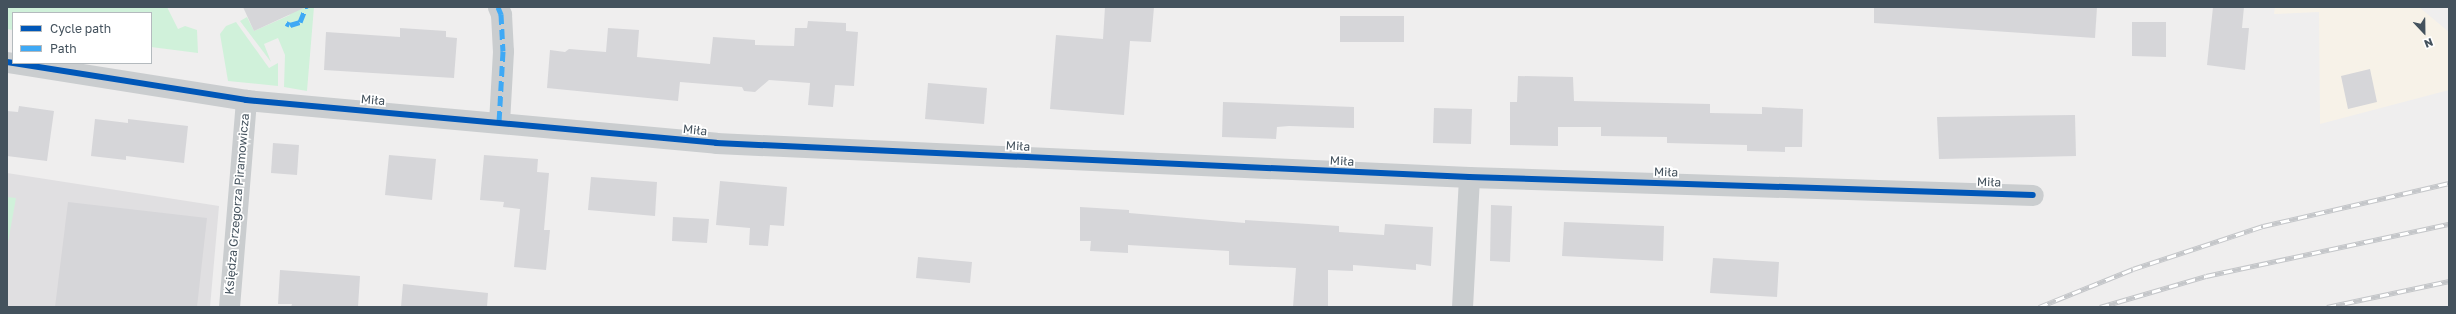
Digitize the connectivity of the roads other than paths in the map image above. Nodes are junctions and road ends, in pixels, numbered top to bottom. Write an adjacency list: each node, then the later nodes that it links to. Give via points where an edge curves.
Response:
1 (498, 7): 4 (street, via 501,14 503,51)
2 (20, 64): 3 (street, Miła)
3 (246, 100): 4 (street, Miła); 7 (street, Księdza Grzegorza Piramowicza)
4 (499, 122): 5 (street, Miła, via 716,143)
5 (1469, 177): 6 (street, Miła); 8 (street)
6 (2033, 195)
7 (229, 307)
8 (1462, 307)

